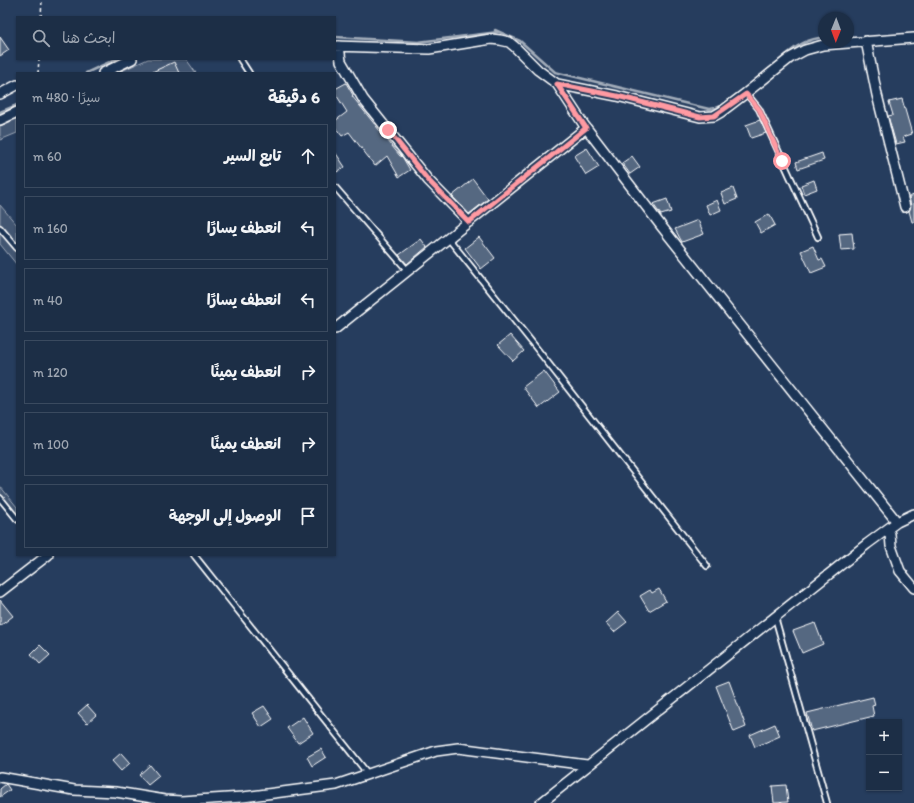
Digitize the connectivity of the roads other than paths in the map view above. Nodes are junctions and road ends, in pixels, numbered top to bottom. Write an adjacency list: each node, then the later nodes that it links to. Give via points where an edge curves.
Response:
1 (914, 38): 2 (street)
2 (866, 41): 11 (street, via 805,50 790,58); 16 (street)
3 (337, 46): 8 (street, via 429,49 481,40 500,40 516,47 538,70); 17 (street, via 341,61 363,99 428,180)
4 (130, 60): 6 (street)
5 (241, 60): 7 (lane)
6 (105, 72)
7 (248, 72)
8 (557, 84): 11 (street, via 700,117 714,116); 14 (street)
9 (16, 86): 10 (street)
10 (0, 94)
11 (746, 94): 19 (lane, via 759,109)
12 (16, 112): 13 (street)
13 (0, 120)
14 (586, 128): 17 (street); 27 (street)
15 (336, 188): 22 (lane)
16 (905, 207)
17 (469, 222): 20 (street)
18 (0, 228): 21 (lane)
19 (818, 237)
20 (448, 238): 22 (street); 31 (lane)
21 (16, 247)
22 (408, 270): 23 (street)
23 (336, 328)
24 (0, 498): 26 (lane)
25 (914, 514): 27 (street)
26 (16, 518)
27 (897, 522): 28 (street)
28 (887, 530): 32 (street, via 900,571); 34 (street)
29 (46, 556): 33 (street)
30 (195, 556): 36 (lane)
31 (707, 566)
32 (914, 588)
33 (0, 592)
34 (775, 617): 35 (street); 39 (lane)
35 (587, 765): 36 (street, via 450,748); 38 (street)
36 (368, 774): 37 (street, via 330,786 243,797 181,801 116,792 74,790)
37 (0, 777)
38 (541, 803)
39 (826, 803)

